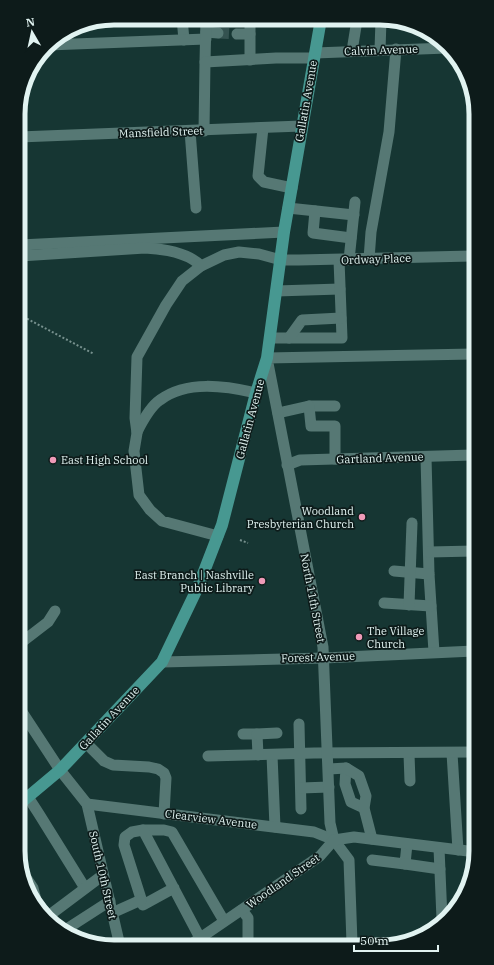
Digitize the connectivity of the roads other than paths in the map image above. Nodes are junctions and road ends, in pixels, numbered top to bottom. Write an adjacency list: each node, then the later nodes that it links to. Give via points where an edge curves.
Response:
1 (183, 25): 11 (street)
2 (206, 25): 10 (street)
3 (250, 25): 9 (street)
4 (320, 25): 17 (main road, Gallatin Avenue)
5 (356, 25): 16 (street)
6 (381, 25): 15 (street)
7 (218, 33): 10 (street)
8 (237, 34): 9 (street)
9 (250, 34): 18 (street)
10 (206, 35): 11 (street); 19 (street)
11 (184, 40): 12 (street)
12 (57, 46)
13 (440, 48): 14 (street, Calvin Avenue)
14 (396, 49): 15 (street, Calvin Avenue); 36 (street, via 389,132 371,232)
15 (380, 50): 16 (street, Calvin Avenue)
16 (352, 51): 17 (street, Calvin Avenue)
17 (314, 56): 18 (street, Calvin Avenue); 20 (main road, Gallatin Avenue)
18 (250, 60): 19 (street, Calvin Avenue)
19 (205, 62): 23 (street)
20 (302, 126): 21 (street, Mansfield Street); 25 (main road, Gallatin Avenue)
21 (263, 128): 23 (street, Mansfield Street); 25 (street, via 258,176 264,182)
22 (190, 131): 23 (street, Mansfield Street); 24 (street, Mansfield Street); 27 (street)
23 (204, 131)
24 (25, 137)
25 (292, 188): 28 (main road, Gallatin Avenue)
26 (355, 202): 30 (street)
27 (196, 208)
28 (288, 208): 29 (street); 31 (main road, Gallatin Avenue)
29 (315, 211): 30 (street); 32 (street, via 313,233)
30 (354, 215): 32 (street)
31 (284, 232): 33 (street); 37 (main road, Gallatin Avenue)
32 (351, 238): 38 (street)
33 (25, 245)
34 (25, 256): 39 (street, via 145,248 183,255)
35 (469, 256): 36 (street, Ordway Place)
36 (369, 259): 38 (street, Ordway Place)
37 (281, 260): 38 (street, Ordway Place); 39 (street, Ordway Place, via 239,252 224,255); 41 (main road, Gallatin Avenue)
38 (344, 260): 40 (street)
39 (201, 266): 51 (street, Ordway Place, via 182,281 137,357)
40 (340, 289): 41 (street); 42 (street)
41 (276, 291): 43 (main road, Gallatin Avenue)
42 (341, 318): 44 (street, via 302,320); 44 (street, via 342,338)
43 (270, 338): 44 (street); 46 (main road, Gallatin Avenue)
44 (289, 338)
45 (469, 354): 46 (street)
46 (267, 358): 47 (main road, Gallatin Avenue); 50 (street, North 11th Street)
47 (256, 393): 51 (street, via 231,387 185,387 159,400 142,421); 57 (main road, Gallatin Avenue)
48 (309, 406): 49 (street); 50 (street); 54 (street, via 311,426 335,426)
49 (335, 406)
50 (278, 412): 55 (street, North 11th Street)
51 (137, 433): 57 (street, via 134,451 139,495 150,510 162,521)
52 (469, 455): 53 (street, Gartland Avenue)
53 (426, 457): 54 (street, Gartland Avenue); 59 (street)
54 (335, 459): 55 (street, Gartland Avenue, via 300,460)
55 (287, 465): 70 (street, North 11th Street)
56 (412, 523): 61 (street)
57 (218, 536): 71 (main road, Gallatin Avenue, via 198,587)
58 (469, 551): 59 (street)
59 (429, 552): 62 (street)
60 (394, 571): 61 (street)
61 (410, 572): 62 (street); 64 (street)
62 (429, 574): 65 (street)
63 (384, 603): 64 (street)
64 (409, 605): 65 (street)
65 (431, 606): 69 (street)
66 (55, 611): 67 (street, via 48,622)
67 (25, 640)
68 (469, 651): 69 (street, Forest Avenue)
69 (434, 652): 70 (street, Forest Avenue)
70 (324, 658): 71 (street, Forest Avenue); 81 (street, North 11th Street)
71 (162, 662): 77 (main road, Gallatin Avenue)
72 (25, 720): 88 (street)
73 (299, 724): 80 (street)
74 (277, 733): 76 (street)
75 (243, 734): 76 (street)
76 (257, 734): 83 (street)
77 (86, 743): 88 (main road, Gallatin Avenue); 96 (street, via 104,761 113,765 149,767 164,773)
78 (469, 752): 79 (street)
79 (452, 753): 82 (street); 103 (street)
80 (300, 754): 81 (street); 84 (street); 91 (street)
81 (328, 754): 82 (street); 86 (street, North 11th Street)
82 (409, 754): 89 (street)
83 (258, 755): 84 (street); 85 (street)
84 (272, 755): 97 (street)
85 (208, 756)
86 (329, 768): 87 (street); 90 (street, North 11th Street)
87 (346, 768): 94 (street, via 359,776 366,796); 94 (street, via 345,784 351,802)
88 (60, 770): 92 (main road, Gallatin Avenue); 93 (street)
89 (410, 781)
90 (329, 787): 91 (street); 100 (street, North 11th Street, via 330,823)
91 (301, 788): 95 (street)
92 (25, 799): 109 (street, via 39,814)
93 (87, 804): 96 (street, Clearview Avenue); 108 (street, South 10th Street)
94 (364, 808): 99 (street)
95 (301, 809)
96 (164, 814): 97 (street, Clearview Avenue)
97 (275, 827): 100 (street, Clearview Avenue, via 314,832)
98 (143, 830): 110 (street); 111 (street, via 128,834 124,841); 117 (street, via 172,832)
99 (372, 839): 100 (street, via 354,837); 101 (street)
100 (334, 840): 113 (street, Woodland Street, via 320,856); 123 (street, via 348,860)
101 (407, 844): 102 (street); 106 (street)
102 (439, 848): 103 (street); 107 (street)
103 (458, 850): 104 (street)
104 (469, 851)
105 (372, 860): 106 (street)
106 (405, 864): 107 (street)
107 (440, 869): 116 (street)
108 (103, 875): 109 (street); 112 (street, South 10th Street)
109 (85, 888): 114 (street)
110 (174, 888): 111 (street, via 146,905 143,905); 119 (street)
111 (141, 900): 115 (street)
112 (110, 901): 115 (street, South 10th Street); 118 (street)
113 (242, 910): 117 (street, Woodland Street); 122 (street, via 248,918)
114 (50, 913)
115 (112, 913): 120 (street, South 10th Street)
116 (442, 915)
117 (224, 922): 119 (street, Woodland Street)
118 (69, 928)
119 (200, 938): 121 (street, Woodland Street)
120 (119, 940)
121 (197, 940)
122 (248, 940)
123 (352, 940)

